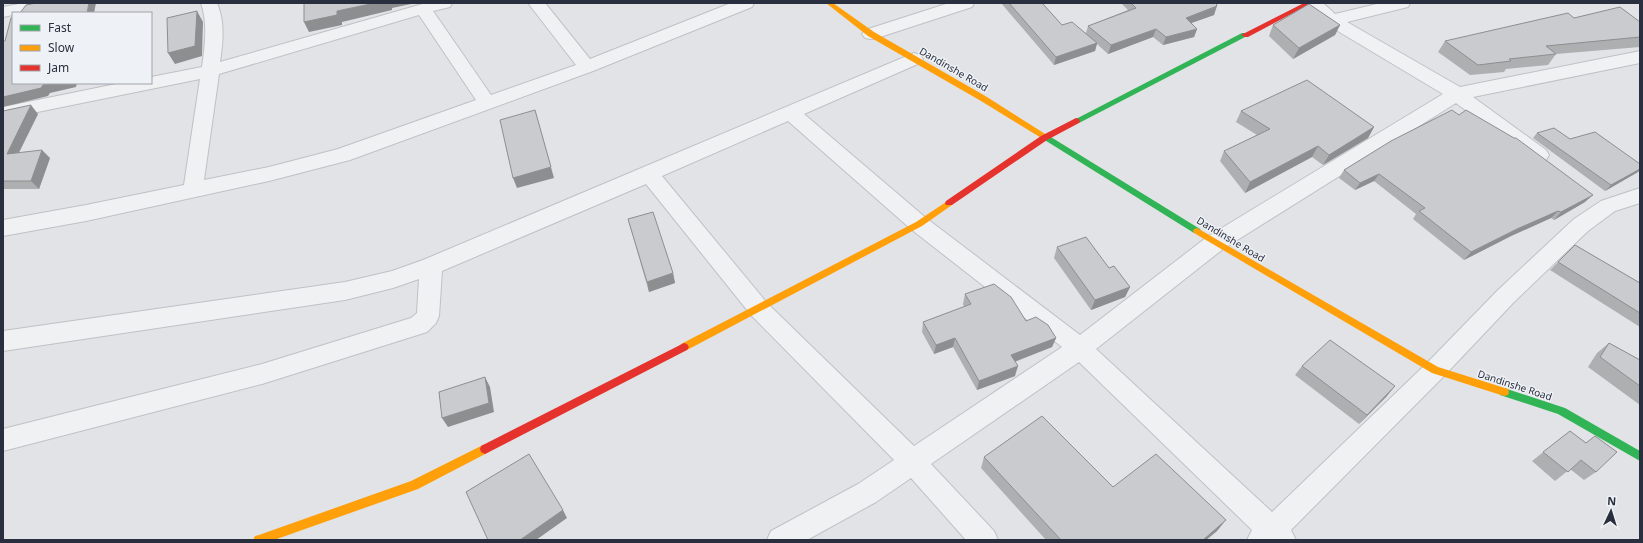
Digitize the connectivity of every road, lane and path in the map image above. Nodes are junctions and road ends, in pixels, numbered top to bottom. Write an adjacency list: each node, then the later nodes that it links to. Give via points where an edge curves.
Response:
1 (51, 3): 12 (street)
2 (209, 3): 18 (street, via 215,37)
3 (444, 3): 11 (street)
4 (536, 3): 17 (street)
5 (746, 3): 17 (street)
6 (829, 3): 14 (street, Dandinshe Road)
7 (966, 3): 14 (street)
8 (1309, 3): 25 (street)
9 (1313, 3): 13 (street)
10 (1402, 3): 13 (street)
11 (424, 10): 18 (street); 22 (street)
12 (3, 12)
13 (1332, 20): 21 (street)
14 (871, 34): 16 (street, Dandinshe Road)
15 (1640, 57): 21 (street)
16 (914, 59): 23 (street); 25 (street, Dandinshe Road, via 984,99)
17 (587, 67): 22 (street)
18 (209, 71): 19 (street); 28 (street)
19 (152, 83)
20 (146, 84): 24 (street)
21 (1457, 94): 26 (street); 32 (street)
22 (487, 103): 28 (street, via 343,155)
23 (789, 112): 27 (street); 30 (street)
24 (3, 113)
25 (1044, 138): 30 (street); 32 (street, Dandinshe Road)
26 (1551, 164)
27 (649, 174): 33 (street); 34 (street)
28 (194, 190): 31 (street)
29 (1640, 195): 37 (street, via 1602,202)
30 (919, 224): 34 (street); 36 (street)
31 (3, 228)
32 (1216, 243): 36 (street); 37 (street, Dandinshe Road)
33 (431, 266): 35 (street, via 345,291); 38 (street, via 428,316 419,325 262,374)
34 (760, 309): 40 (street); 42 (street, via 414,485)
35 (3, 341)
36 (1080, 348): 40 (street); 41 (street)
37 (1435, 370): 39 (street, Dandinshe Road, via 1561,411); 41 (street)
38 (3, 440)
39 (1640, 456)
40 (913, 462): 43 (street, via 867,493); 44 (street)
41 (1271, 537)
42 (259, 540)
43 (781, 540)
44 (984, 540)

